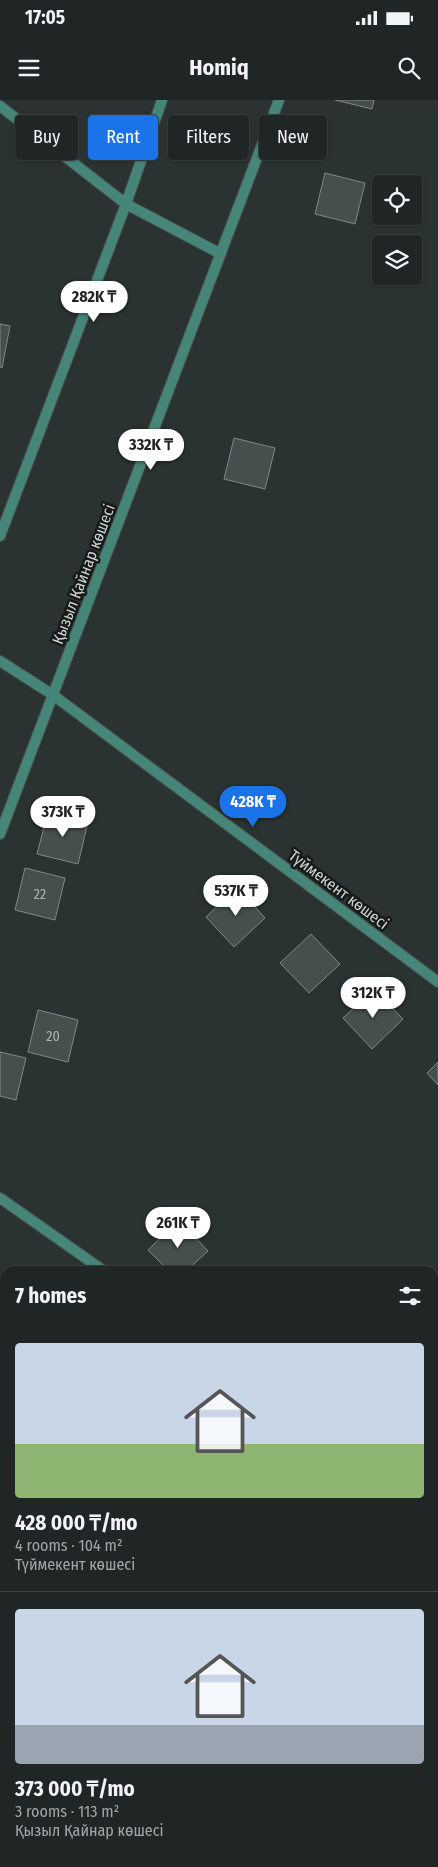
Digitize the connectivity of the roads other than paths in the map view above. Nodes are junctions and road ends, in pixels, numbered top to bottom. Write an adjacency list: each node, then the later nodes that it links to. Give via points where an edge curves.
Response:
1 (162, 100): 4 (street)
2 (279, 100): 5 (street, Қызыл Қайнар көшесі)
3 (0, 106): 4 (street)
4 (126, 204): 5 (street); 6 (street)
5 (221, 254): 8 (street, Қызыл Қайнар көшесі)
6 (0, 536)
7 (0, 661): 8 (street, Түймекент көшесі)
8 (53, 695): 9 (street, Қызыл Қайнар көшесі); 10 (street, Түймекент көшесі)
9 (0, 834)
10 (438, 982)
11 (0, 1198): 12 (street)
12 (97, 1266)

